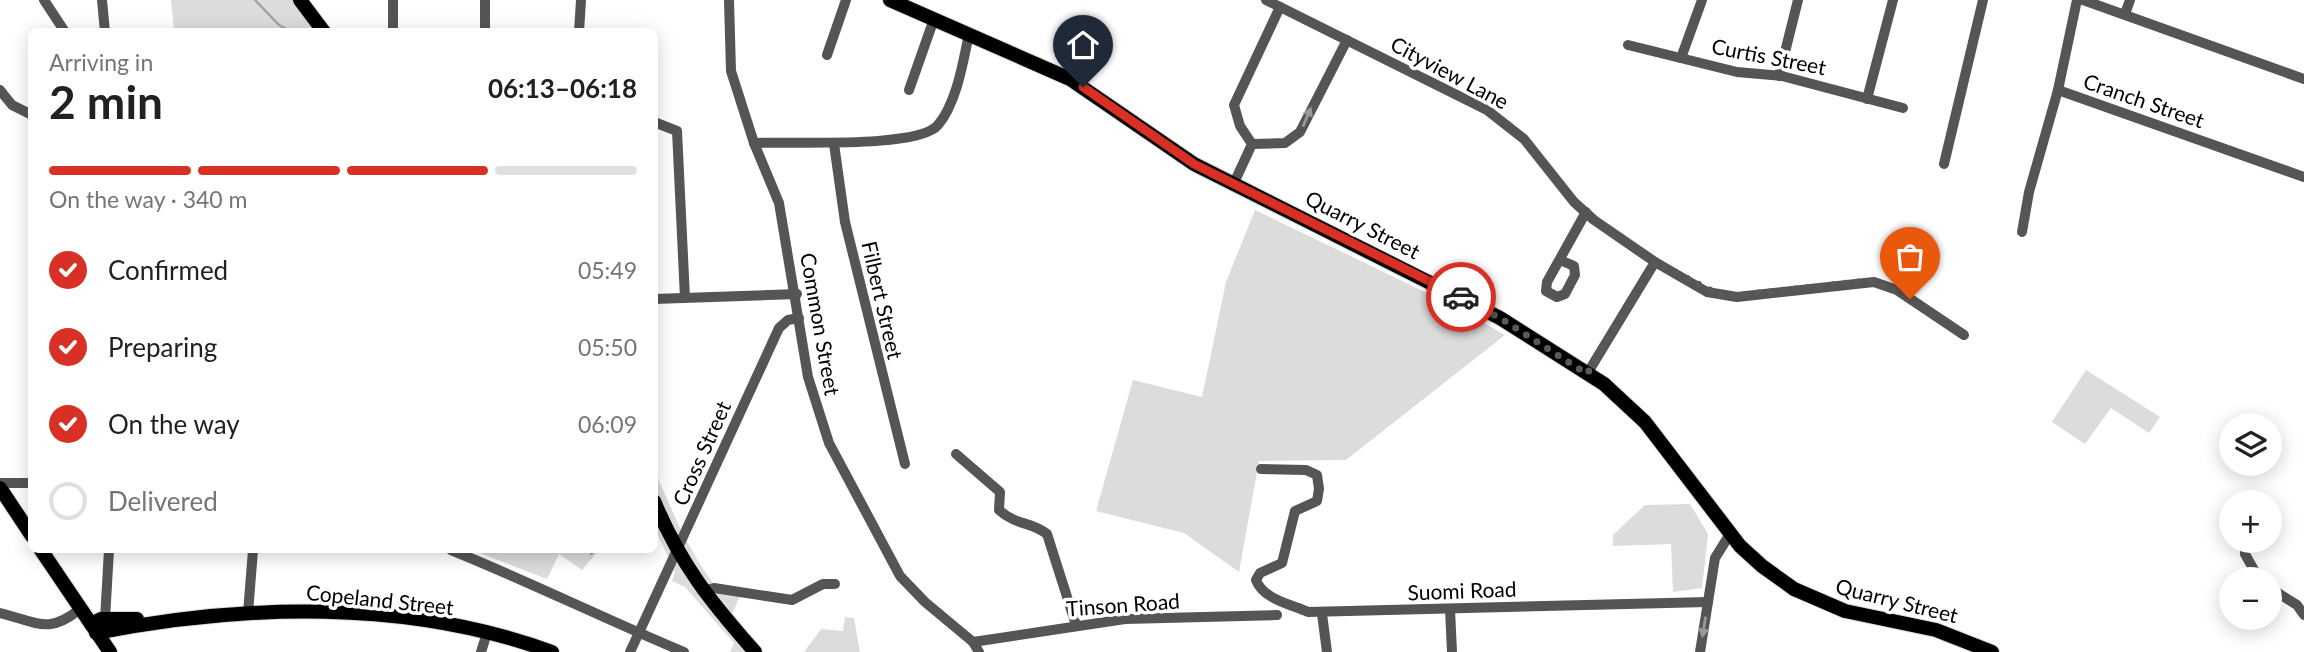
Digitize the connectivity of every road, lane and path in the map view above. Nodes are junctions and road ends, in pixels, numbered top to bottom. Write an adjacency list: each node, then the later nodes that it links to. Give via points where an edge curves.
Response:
1 (44, 0): 21 (street)
2 (102, 0): 22 (street)
3 (300, 0): 23 (main road)
4 (393, 0): 24 (street)
5 (485, 0): 25 (street)
6 (581, 0): 26 (street)
7 (729, 0): 41 (street, Common Street, via 731,71)
8 (846, 0): 30 (street)
9 (890, 0): 20 (main road, Quarry Street)
10 (1266, 0): 18 (street, Cityview Lane)
11 (1702, 0): 31 (street)
12 (1798, 0): 32 (street)
13 (1893, 0): 37 (street)
14 (1983, 0): 44 (street)
15 (2077, 0): 36 (street, Cranch Street)
16 (2083, 0): 19 (street)
17 (2130, 0): 19 (street)
18 (1280, 7): 28 (street, Cityview Lane); 43 (street, via 1234,105)
19 (2125, 14): 33 (street)
20 (934, 19): 27 (main road, Quarry Street); 35 (street)
21 (62, 28)
22 (105, 28)
23 (321, 28)
24 (393, 28)
25 (485, 28)
26 (579, 28)
27 (969, 34): 42 (street, via 939,125 911,138); 46 (main road, Quarry Street, via 1070,79 1194,164)
28 (1347, 40): 43 (street, one-way to 28, via 1285,143 1300,132); 47 (street, Cityview Lane, via 1507,124)
29 (1628, 45): 31 (street, Curtis Street)
30 (827, 55)
31 (1681, 58): 32 (street, Curtis Street, via 1737,72)
32 (1779, 76): 37 (street, Curtis Street)
33 (2304, 79)
34 (0, 90): 39 (street, via 12,105)
35 (909, 90)
36 (2058, 90): 45 (street, Cranch Street); 48 (street)
37 (1867, 99): 38 (street, Curtis Street)
38 (1903, 108)
39 (28, 113)
40 (658, 124): 52 (street, via 677,131)
41 (754, 143): 42 (street); 51 (street, Common Street, via 779,203)
42 (834, 144): 58 (street, Filbert Street, via 845,222)
43 (1252, 144): 46 (street)
44 (1944, 164)
45 (2304, 177)
46 (1234, 183): 56 (main road, Quarry Street, via 1500,318)
47 (1586, 212): 49 (street); 50 (street, Cityview Lane)
48 (2022, 232)
49 (1560, 260)
50 (1655, 262): 55 (street, Cityview Lane, via 1723,297 1874,282 1897,290); 56 (street)
51 (797, 294): 52 (street); 54 (street, Common Street)
52 (685, 298): 53 (street)
53 (658, 299)
54 (799, 318): 66 (street, Cross Street, via 779,328); 88 (street, Common Street, via 817,412 859,505 900,576)
55 (1964, 335)
56 (1587, 374): 65 (main road, Quarry Street, via 1645,422)
57 (956, 454): 84 (street, via 1000,492 999,510 1012,522 1047,534)
58 (905, 464)
59 (1261, 469): 79 (street, Suomi Road, via 1306,470 1317,475 1317,501 1295,511 1286,553 1277,566 1260,573 1256,580 1259,588 1307,612)
60 (0, 483): 61 (street)
61 (28, 483)
62 (0, 488): 64 (main road)
63 (658, 510): 66 (main road)
64 (28, 530)
65 (1730, 534): 74 (street, via 1716,555); 89 (main road, Quarry Street, via 1769,572 1824,603 1936,630)
66 (677, 552): 72 (main road); 87 (street, Cross Street)
67 (43, 553): 75 (main road)
68 (109, 553): 83 (street)
69 (253, 553): 78 (street)
70 (458, 553): 87 (street, via 543,587)
71 (835, 584): 72 (street, via 823,584 792,600 714,588)
72 (702, 591): 96 (main road)
73 (2282, 596): 81 (street)
74 (1708, 602): 76 (street, Suomi Road); 99 (street, one-way to 99)
75 (80, 609): 77 (street, via 53,626); 83 (main road)
76 (1450, 609): 79 (street, Suomi Road); 98 (street)
77 (0, 613)
78 (248, 613): 82 (main road, Copeland Street); 86 (main road, Copeland Street, via 348,612)
79 (1322, 614): 97 (street)
80 (1277, 615): 84 (street, Tinson Road, via 1125,619)
81 (2304, 615)
82 (159, 621): 83 (main road, Copeland Street); 85 (main road, Copeland Street)
83 (97, 625): 85 (main road, Copeland Street); 90 (main road); 91 (main road)
84 (1076, 625): 88 (street, Tinson Road)
85 (122, 628): 91 (main road)
86 (487, 633): 92 (street); 93 (main road, Copeland Street)
87 (639, 634): 94 (street, Cross Street); 95 (street)
88 (976, 647)
89 (1983, 650)
90 (99, 652)
91 (112, 652)
92 (481, 652)
93 (552, 652)
94 (630, 652)
95 (684, 652)
96 (755, 652)
97 (1326, 652)
98 (1452, 652)
99 (1700, 652)

